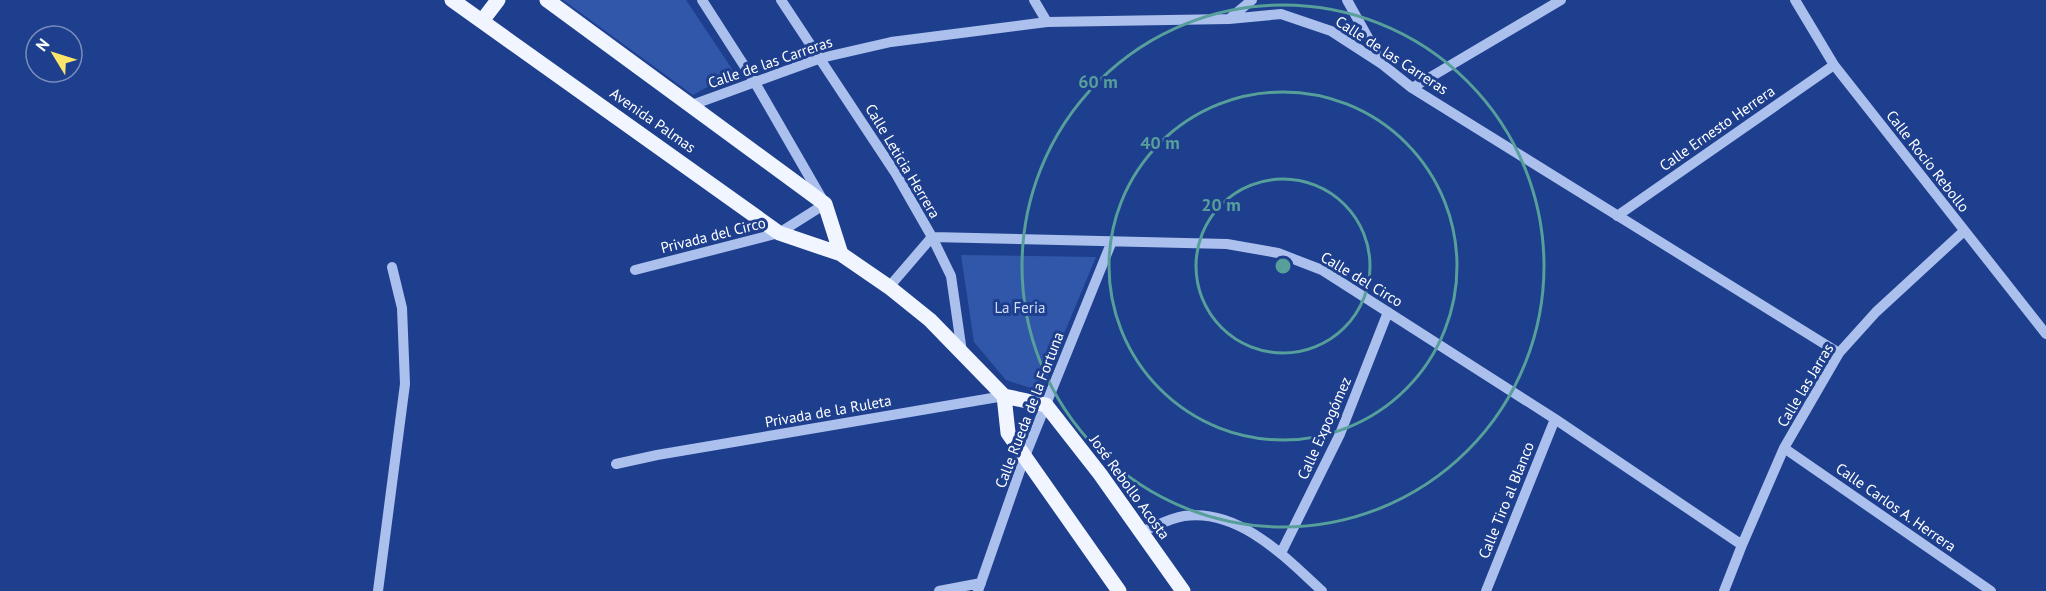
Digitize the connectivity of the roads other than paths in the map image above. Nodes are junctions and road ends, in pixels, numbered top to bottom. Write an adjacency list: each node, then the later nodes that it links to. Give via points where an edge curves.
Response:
1 (452, 0): 12 (main road, Avenida Palmas)
2 (498, 0): 12 (main road)
3 (547, 0): 19 (main road)
4 (702, 0): 17 (street)
5 (781, 0): 14 (street, Calle Leticia Herrera)
6 (1034, 0): 13 (street)
7 (1252, 0): 11 (street)
8 (1347, 0): 15 (street)
9 (1561, 0): 18 (street)
10 (1795, 0): 16 (street, Calle Rocío Rebollo)
11 (1229, 19): 13 (street, Calle de las Carreras); 15 (street, Calle de las Carreras, via 1281,14 1298,18 1331,31)
12 (482, 21): 23 (main road, Avenida Palmas)
13 (1047, 22): 14 (street, Calle de las Carreras, via 891,42)
14 (821, 57): 17 (street, Calle de las Carreras); 24 (street, Calle Leticia Herrera)
15 (1382, 64): 18 (street, Calle de las Carreras)
16 (1834, 65): 21 (street, Calle Ernesto Herrera); 22 (street, Calle Rocío Rebollo)
17 (754, 81): 19 (street, Calle de las Carreras); 20 (street)
18 (1412, 88): 21 (street, Calle de las Carreras)
19 (692, 105): 20 (main road)
20 (825, 204): 23 (street, Privada del Circo); 26 (main road)
21 (1617, 216): 33 (street, Calle de las Carreras)
22 (1964, 231): 31 (street, Calle Rocío Rebollo); 33 (street, Calle las Jarras, via 1876,312)
23 (779, 233): 26 (main road, Avenida Palmas); 28 (street, Privada del Circo)
24 (932, 237): 25 (street, Calle del Circo); 29 (street); 32 (street, Calle Leticia Herrera, via 951,276)
25 (1112, 241): 30 (street, Calle del Circo, via 1227,244 1278,253 1322,270); 35 (street, Calle Rueda de la Fortuna)
26 (841, 254): 29 (main road, Avenida Palmas)
27 (392, 267): 44 (street, via 402,308 405,384)
28 (635, 270)
29 (889, 287): 32 (main road, Avenida Palmas)
30 (1388, 312): 36 (street, Calle del Circo); 42 (street, Calle Expogómez, via 1340,434)
31 (2046, 334)
32 (962, 352): 34 (main road, Avenida Palmas)
33 (1839, 353): 37 (street, Calle las Jarras)
34 (1004, 396): 35 (main road); 38 (main road, via 1008,433); 39 (street, Privada de la Ruleta)
35 (1046, 405): 38 (street, Calle Rueda de la Fortuna); 40 (main road, José Rebollo Acosta)
36 (1555, 419): 41 (street, Calle del Circo); 49 (street, Calle Tiro al Blanco)
37 (1785, 448): 41 (street, Calle las Jarras); 51 (street, Calle Carlos A. Herrera)
38 (1025, 456): 43 (street, Calle Rueda de la Fortuna); 46 (main road)
39 (616, 464)
40 (1141, 532): 42 (street, via 1182,516 1212,515 1239,526); 47 (main road, José Rebollo Acosta)
41 (1742, 545): 50 (street, Calle las Jarras)
42 (1281, 553): 48 (street)
43 (979, 587): 45 (street)
44 (378, 591)
45 (939, 591)
46 (1119, 591)
47 (1183, 591)
48 (1322, 591)
49 (1486, 591)
50 (1724, 591)
51 (1990, 591)

